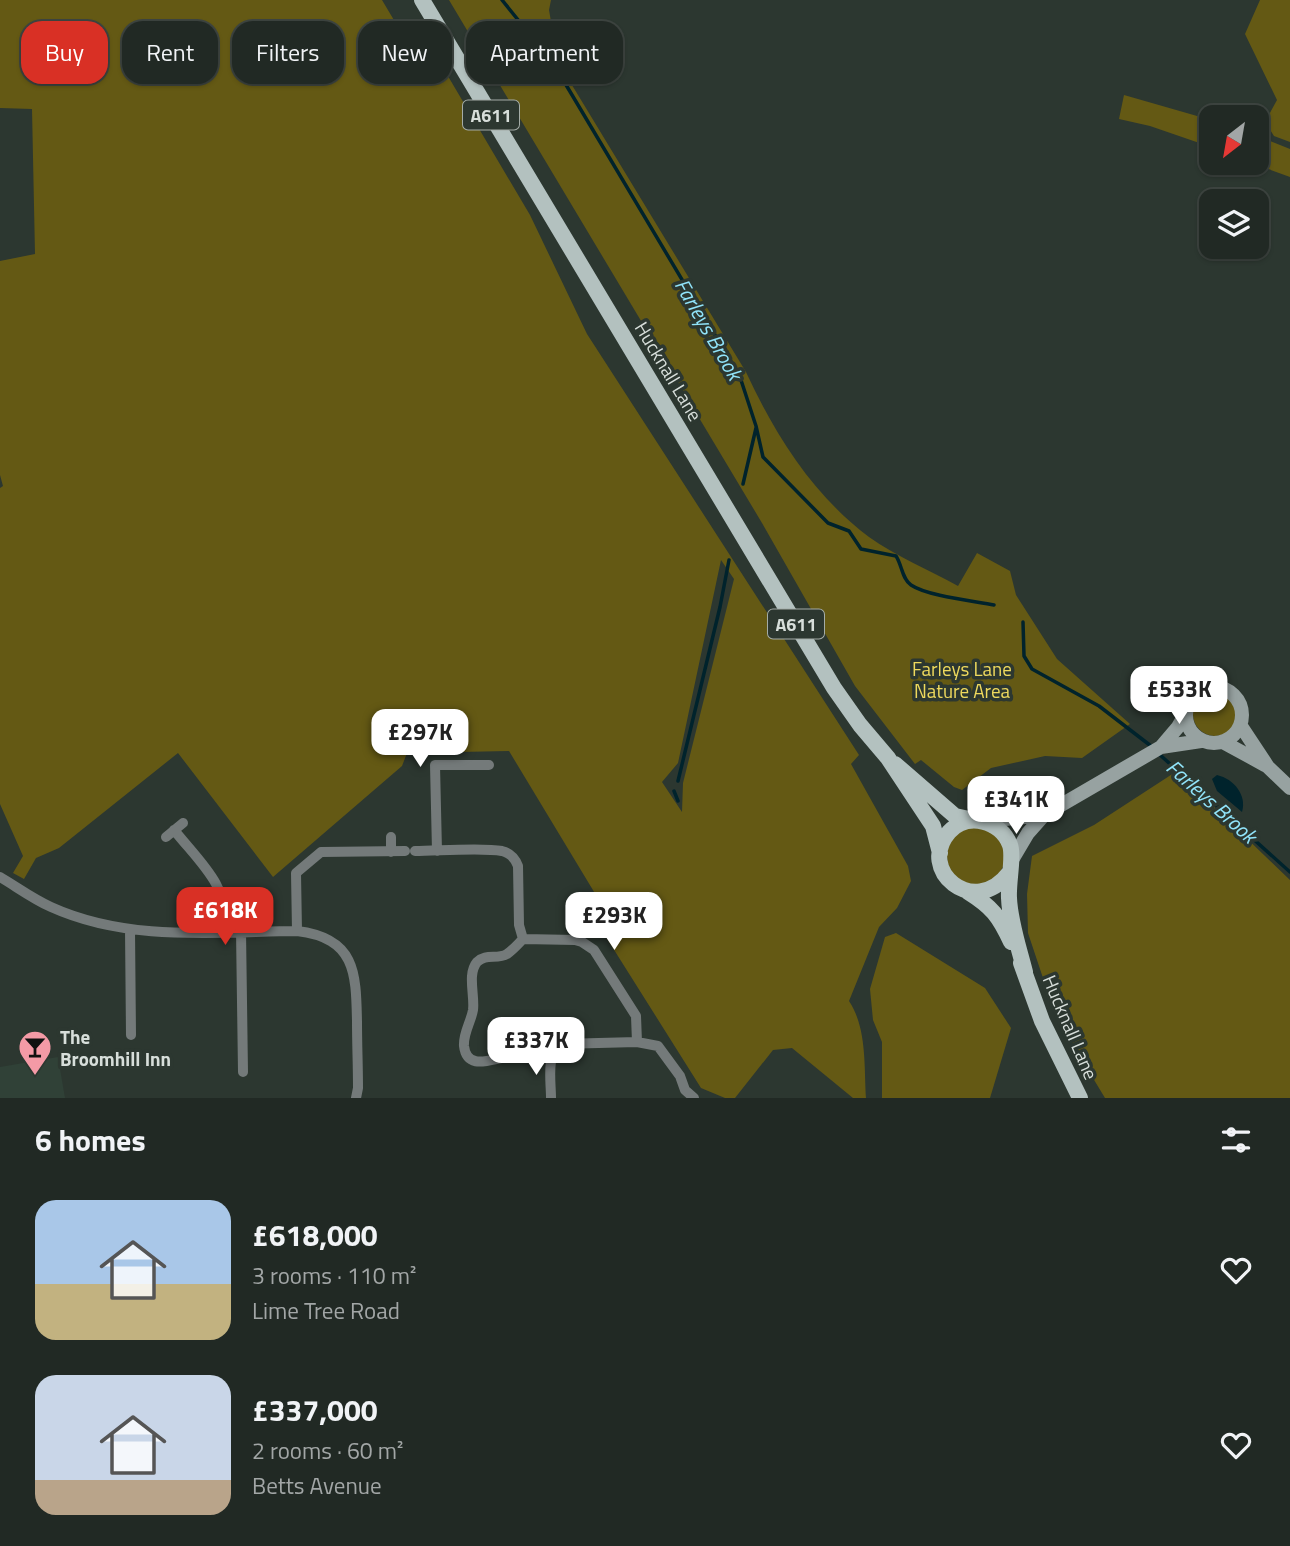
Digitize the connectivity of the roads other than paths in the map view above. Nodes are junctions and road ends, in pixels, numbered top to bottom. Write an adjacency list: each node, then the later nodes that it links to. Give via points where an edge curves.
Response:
1 (422, 0): 7 (main road, Hucknall Lane / A611, via 834,688)
2 (1185, 713): 3 (street, via 1194,695 1221,687 1237,698); 4 (street, via 1189,729); 6 (street)
3 (1241, 726): 5 (street); 9 (street)
4 (1201, 741): 5 (street); 6 (street)
5 (1223, 742): 9 (street)
6 (1161, 747): 11 (street)
7 (888, 758): 12 (main road, Hucknall Lane / A611, via 956,816); 17 (main road, Hucknall Lane / A611, via 933,827)
8 (489, 765): 15 (street, via 435,765)
9 (1268, 766): 10 (street)
10 (1290, 788)
11 (1044, 815): 12 (street); 18 (street)
12 (979, 821): 17 (main road, via 950,830); 18 (main road, Hucknall Lane / A611, via 996,826 1005,835 1011,847)
13 (174, 830): 24 (street, via 219,885)
14 (391, 837): 16 (street)
15 (437, 851): 16 (street); 25 (street, via 501,851 516,860)
16 (391, 852): 23 (street, via 321,852 296,873)
17 (940, 853): 20 (main road, Hucknall Lane / A611, via 946,878)
18 (1010, 866): 20 (main road, via 991,890); 26 (main road, Hucknall Lane / A611, via 1009,902)
19 (0, 877): 21 (street, via 51,907)
20 (967, 892): 26 (main road, Hucknall Lane / A611, via 1000,917)
21 (130, 930): 24 (street); 27 (street)
22 (241, 931): 23 (street); 24 (street); 30 (street)
23 (297, 931): 31 (street, via 318,933 337,944 356,979)
24 (229, 932)
25 (523, 939): 28 (street, via 575,940 594,950 636,1016); 29 (street, via 508,954 488,956 475,965 473,1010 464,1050 477,1062 505,1056)
26 (1025, 972): 34 (main road, Hucknall Lane / A611, via 1042,1021)
27 (131, 1035)
28 (637, 1042): 29 (street, via 568,1042); 33 (street, via 658,1046)
29 (551, 1057): 32 (street)
30 (243, 1072)
31 (356, 1098)
32 (551, 1098)
33 (694, 1098)
34 (1080, 1098)

